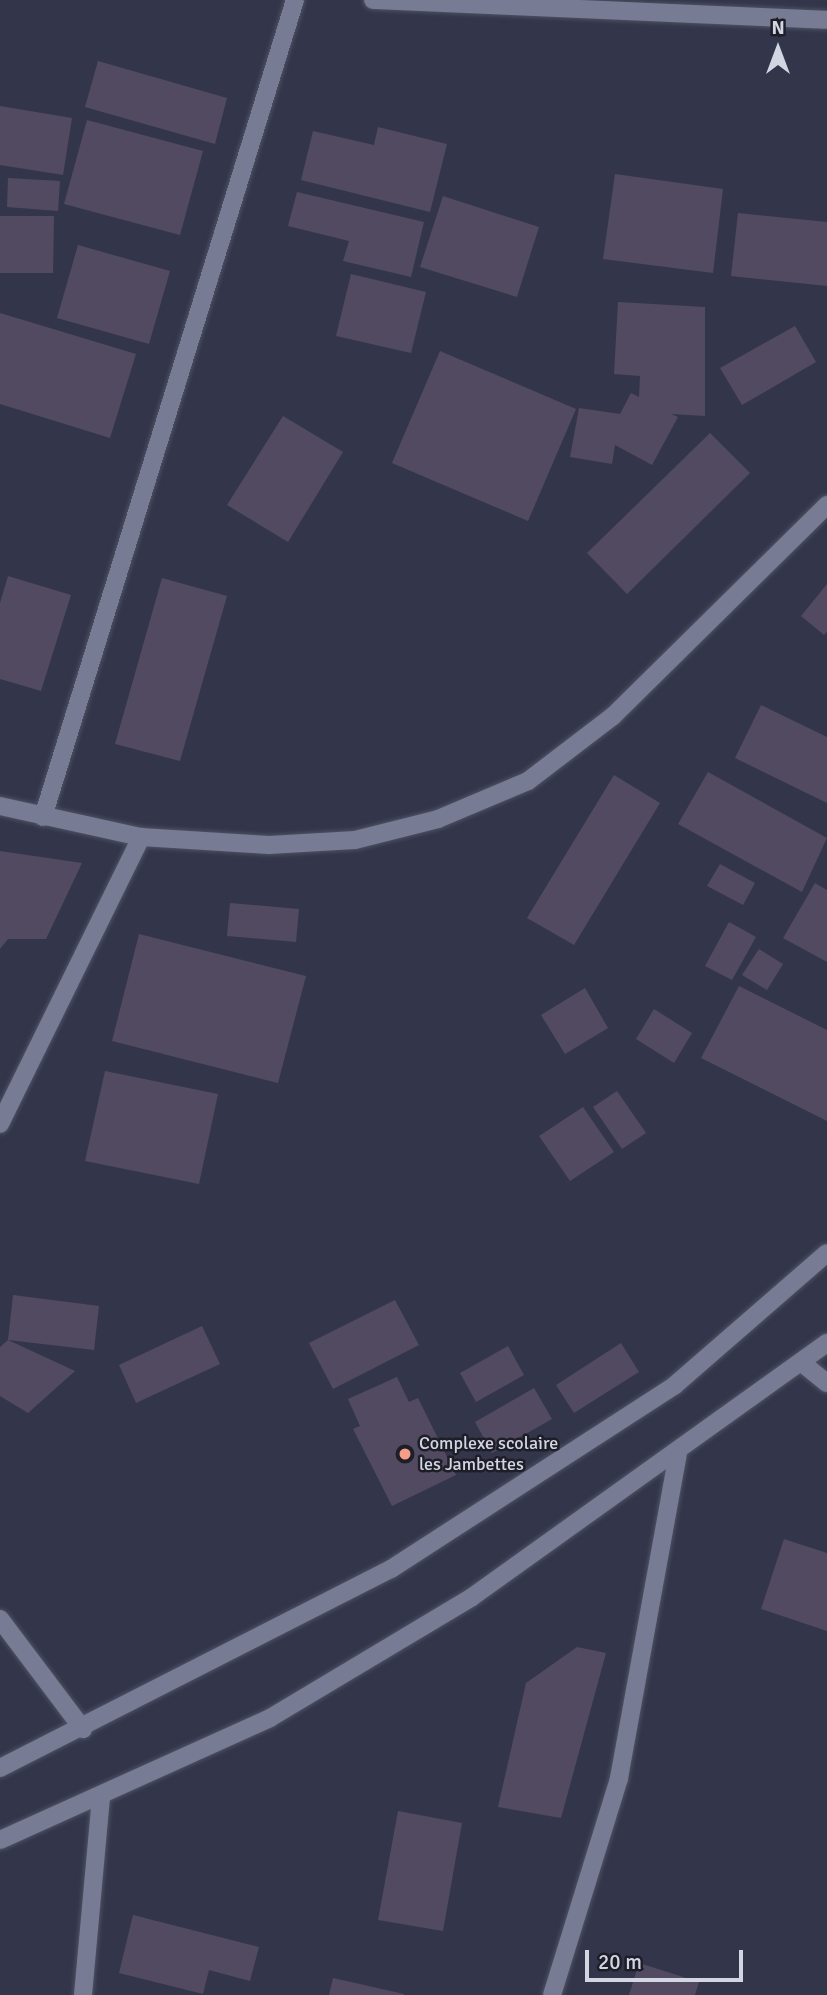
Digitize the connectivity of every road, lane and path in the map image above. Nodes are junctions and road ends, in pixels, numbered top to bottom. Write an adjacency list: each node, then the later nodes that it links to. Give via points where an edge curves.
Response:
1 (295, 0): 6 (street)
2 (373, 0): 3 (street)
3 (827, 20)
4 (827, 505): 7 (street, via 613,716 528,781 438,819 355,840 269,845)
5 (0, 806): 6 (street)
6 (43, 817): 7 (street)
7 (141, 837): 8 (street)
8 (0, 1124)
9 (827, 1253): 15 (street, via 675,1385 391,1569)
10 (827, 1343): 11 (street)
11 (802, 1363): 12 (street); 13 (street)
12 (827, 1383)
13 (678, 1453): 17 (street, via 472,1597 270,1718); 20 (street, via 619,1778)
14 (0, 1619): 15 (street)
15 (83, 1729): 16 (street)
16 (0, 1768)
17 (101, 1796): 18 (street); 19 (street)
18 (0, 1840)
19 (83, 1995)
20 (552, 1995)

